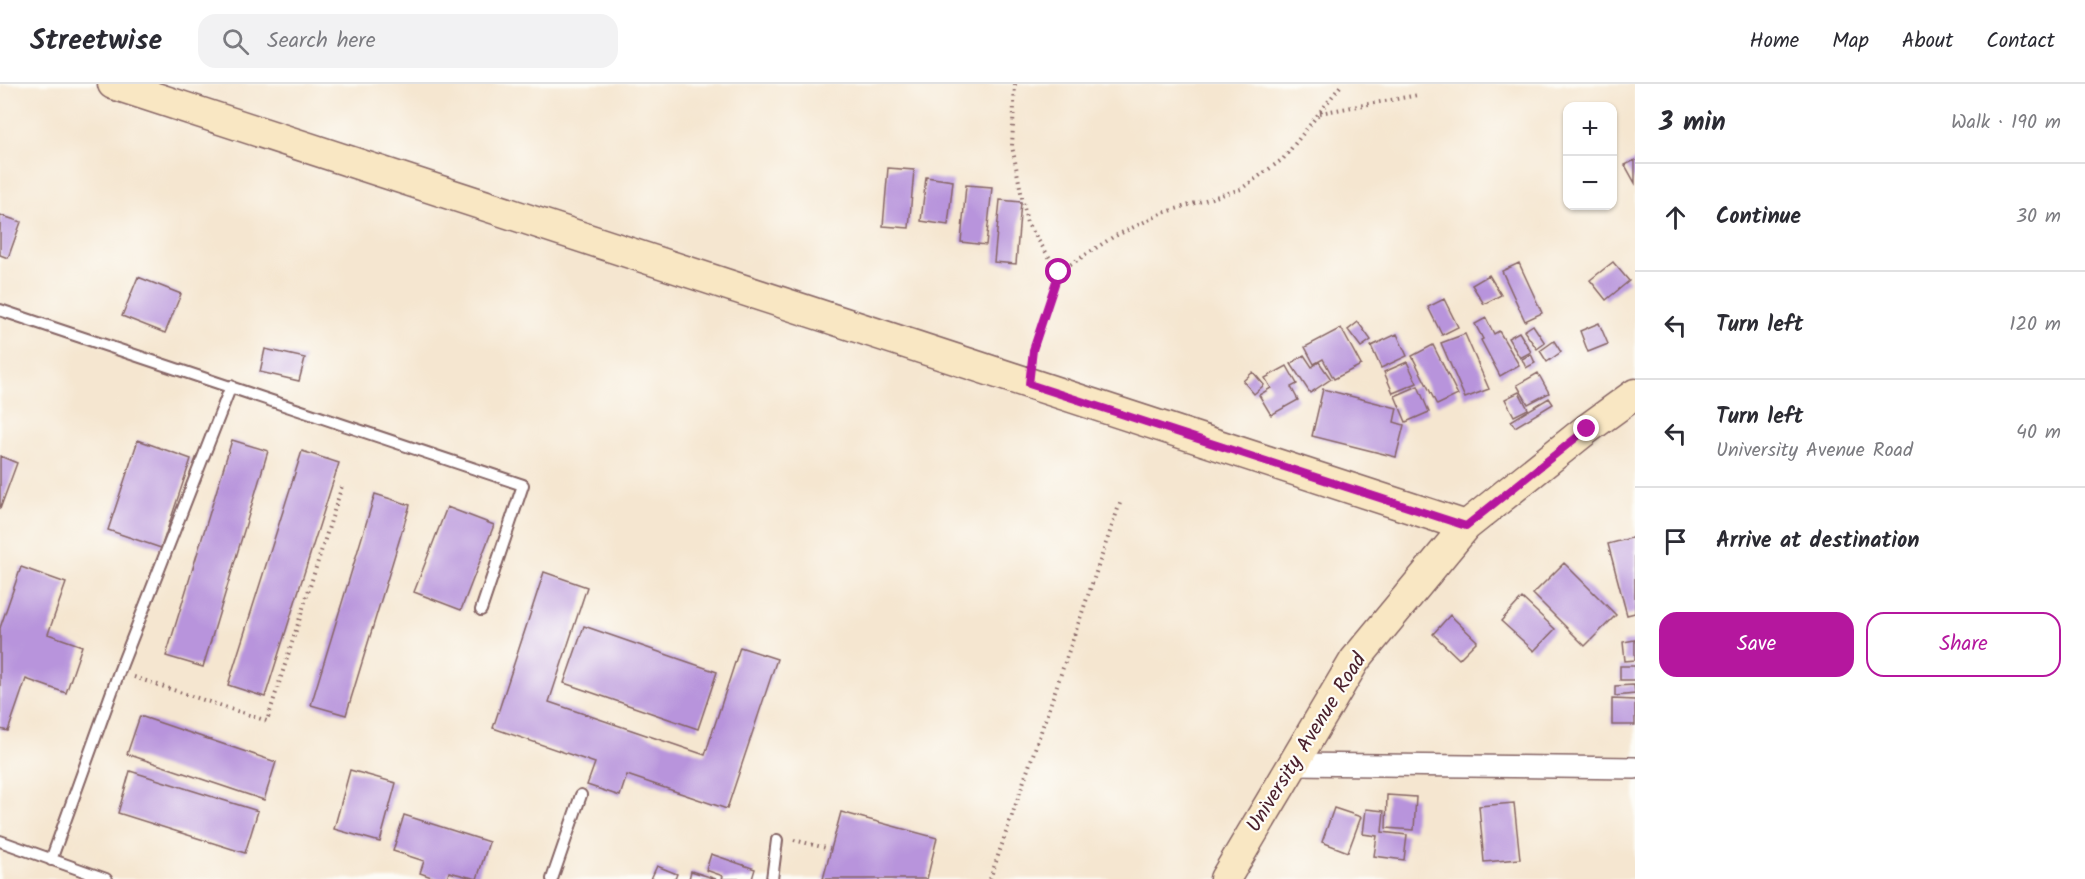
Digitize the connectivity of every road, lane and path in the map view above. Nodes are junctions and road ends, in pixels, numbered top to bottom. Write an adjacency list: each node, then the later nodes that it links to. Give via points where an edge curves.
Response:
1 (113, 84): 8 (street)
2 (1015, 84): 6 (path, via 1012,146 1027,223)
3 (1342, 84): 5 (path)
4 (1418, 95): 5 (path)
5 (1320, 113): 6 (path, via 1283,159 1241,189 1163,213 1113,237)
6 (1059, 272): 8 (path, via 1033,350)
7 (0, 310): 9 (lane)
8 (1029, 384): 13 (street)
9 (231, 386): 14 (lane, via 523,485); 15 (lane)
10 (1635, 394): 13 (street, University Avenue Road)
11 (342, 486): 15 (path, via 267,721)
12 (1120, 503): 26 (path)
13 (1466, 526): 16 (street, University Avenue Road, via 1355,660)
14 (481, 610)
15 (119, 672): 22 (lane)
16 (1293, 764): 17 (street); 27 (street, University Avenue Road)
17 (1635, 768)
18 (581, 795): 24 (lane)
19 (782, 839): 21 (path); 25 (lane)
20 (0, 841): 22 (lane)
21 (830, 849)
22 (51, 860): 23 (lane)
23 (106, 879)
24 (552, 879)
25 (772, 879)
26 (990, 879)
27 (1225, 879)

